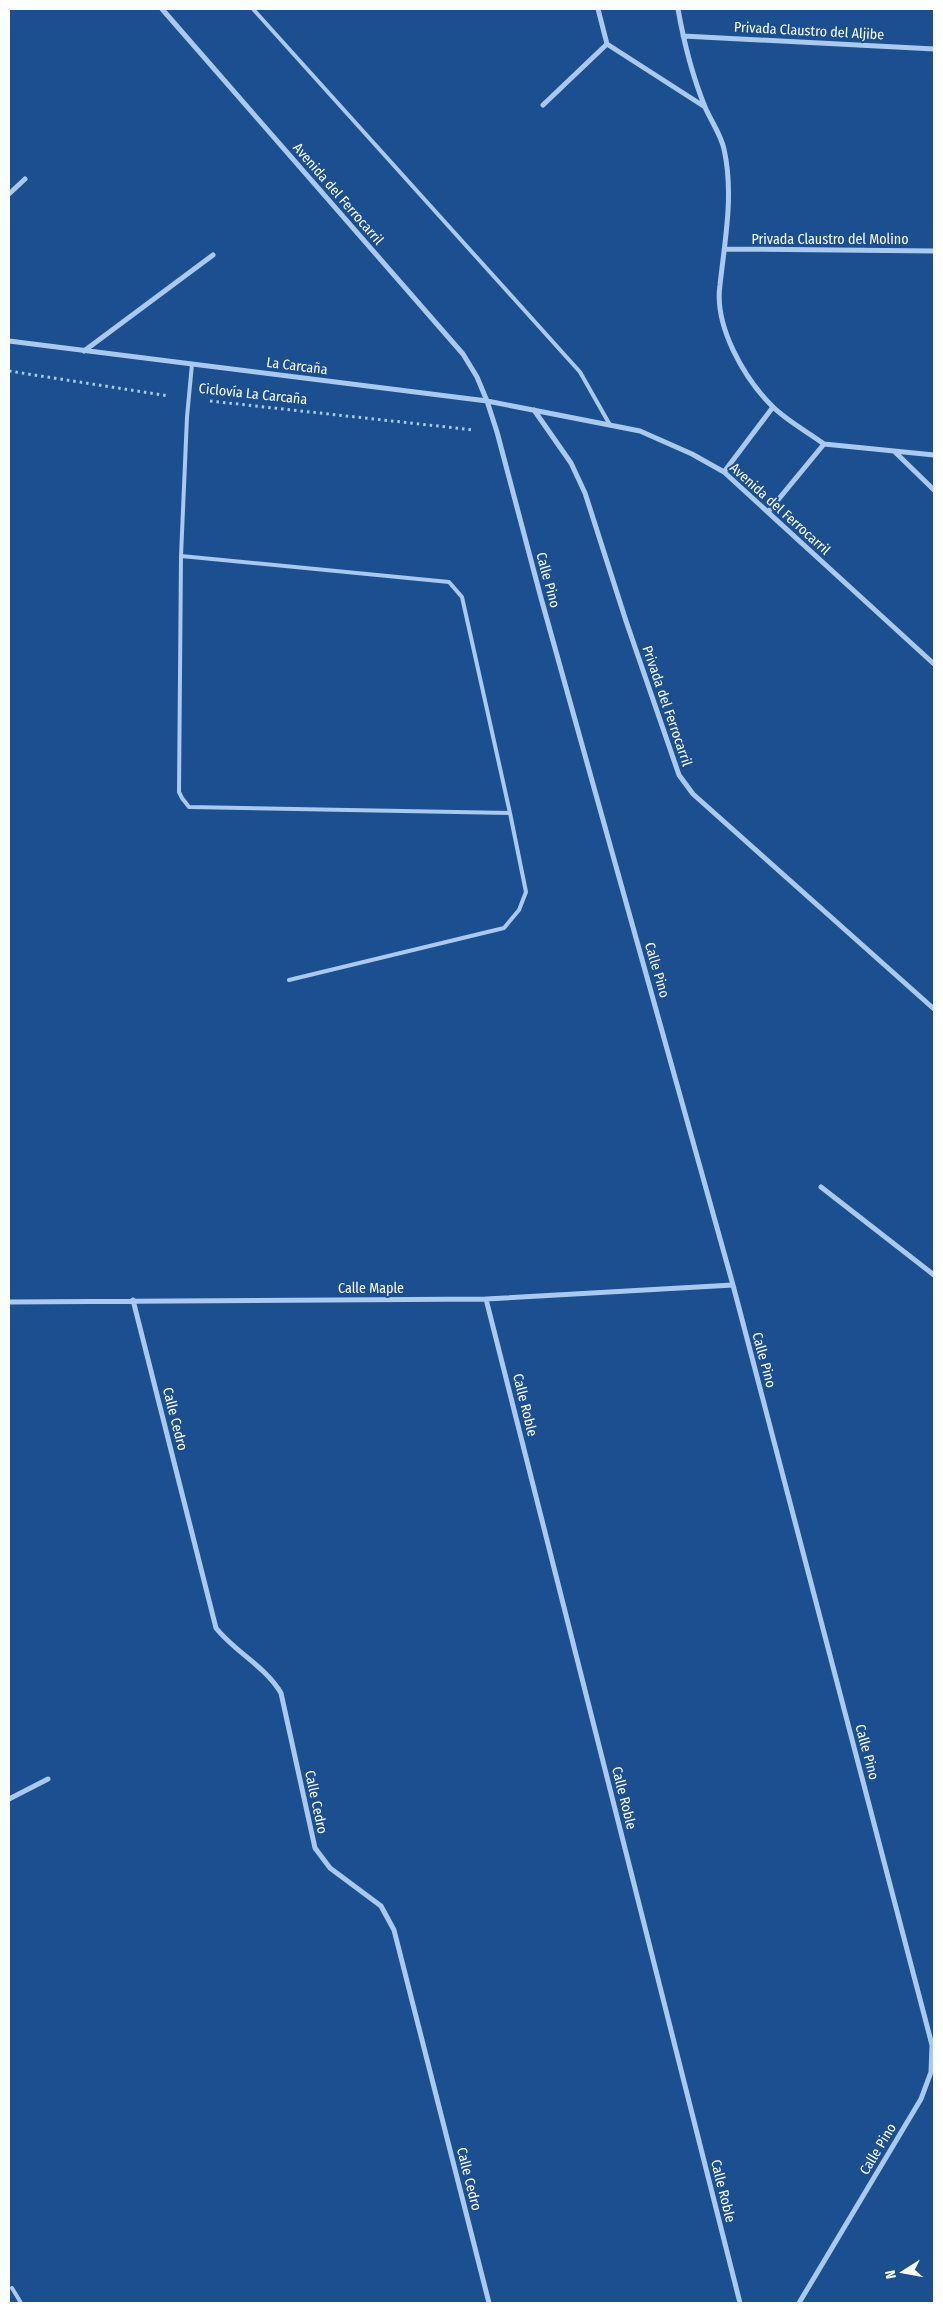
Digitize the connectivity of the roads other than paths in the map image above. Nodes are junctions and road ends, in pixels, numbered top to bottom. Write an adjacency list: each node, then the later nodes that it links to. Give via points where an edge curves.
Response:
1 (162, 9): 18 (street, Avenida del Ferrocarril, via 463,354)
2 (253, 9): 22 (lane, via 580,372)
3 (598, 9): 6 (street)
4 (678, 9): 5 (street)
5 (683, 36): 7 (street, Privada Claustro del Aljibe); 9 (street)
6 (607, 44): 8 (street); 9 (street)
7 (934, 49)
8 (543, 105)
9 (705, 108): 12 (street, via 724,147 729,192)
10 (25, 179): 11 (street)
11 (9, 194)
12 (726, 249): 13 (street, Privada Claustro del Molino); 19 (street, via 719,287 724,329 746,373)
13 (934, 251)
14 (213, 255): 16 (street)
15 (9, 341): 16 (street, La Carcaña)
16 (84, 351): 17 (street, La Carcaña)
17 (192, 364): 18 (street, La Carcaña); 29 (lane)
18 (487, 401): 20 (street, La Carcaña); 36 (street, Calle Pino)
19 (773, 407): 23 (street); 26 (street)
20 (534, 410): 21 (street, La Carcaña); 33 (street, Privada del Ferrocarril, via 571,463 584,493 679,775 693,794)
21 (582, 419): 22 (street, Avenida del Ferrocarril)
22 (610, 425): 26 (street, Avenida del Ferrocarril, via 640,431)
23 (824, 444): 24 (street); 28 (street)
24 (894, 452): 25 (street); 27 (street)
25 (934, 455)
26 (724, 472): 28 (street, Avenida del Ferrocarril)
27 (934, 490)
28 (768, 512): 30 (street, Avenida del Ferrocarril)
29 (181, 556): 31 (lane, via 449,582 462,597); 31 (lane, via 179,792 189,807)
30 (934, 664)
31 (510, 812): 32 (lane, via 526,892 519,910 504,928)
32 (289, 980)
33 (934, 1009)
34 (821, 1188): 35 (street)
35 (934, 1276)
36 (733, 1285): 37 (street, Calle Maple); 46 (street, Calle Pino, via 932,2045 931,2072 921,2099)
37 (486, 1299): 38 (street, Calle Maple); 45 (street, Calle Roble)
38 (133, 1300): 39 (street, Calle Maple); 44 (street, Calle Cedro, via 216,1628 226,1641 273,1679 281,1693 315,1848 330,1868 381,1906 394,1930)
39 (9, 1302)
40 (48, 1780): 41 (street)
41 (9, 1799)
42 (12, 2288): 43 (lane)
43 (21, 2303)
44 (489, 2303)
45 (740, 2303)
46 (799, 2303)

